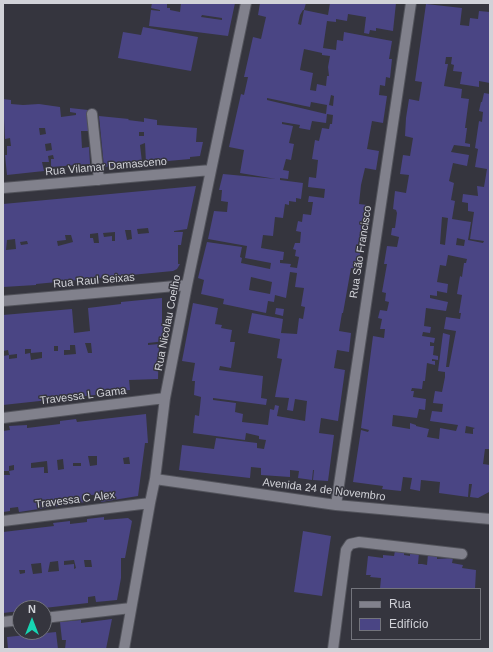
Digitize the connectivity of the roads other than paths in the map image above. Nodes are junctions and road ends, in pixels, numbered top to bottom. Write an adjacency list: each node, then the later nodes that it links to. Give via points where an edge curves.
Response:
1 (246, 3): 4 (street, Rua Nicolau Coelho)
2 (411, 3): 13 (street, Rua São Francisco)
3 (92, 114): 5 (street)
4 (211, 170): 5 (street, Rua Vilamar Damasceno); 7 (street, Rua Nicolau Coelho)
5 (99, 180): 6 (street, Rua Vilamar Damasceno)
6 (3, 188)
7 (187, 285): 8 (street, Rua Raul Seixas); 9 (street, Rua Nicolau Coelho)
8 (3, 301)
9 (166, 398): 10 (street, Travessa L Gama); 11 (street, Rua Nicolau Coelho)
10 (3, 418)
11 (156, 479): 12 (street, Rua Nicolau Coelho); 13 (street, Avenida 24 de Novembro)
12 (150, 503): 15 (street, Travessa C Alex); 17 (street, Rua Nicolau Coelho)
13 (336, 505): 14 (street, Avenida 24 de Novembro)
14 (490, 519)
15 (3, 521)
16 (462, 554): 20 (street, via 359,542 350,544 346,550)
17 (131, 608): 18 (street); 19 (street, Rua Nicolau Coelho)
18 (52, 617)
19 (124, 649)
20 (333, 649)

